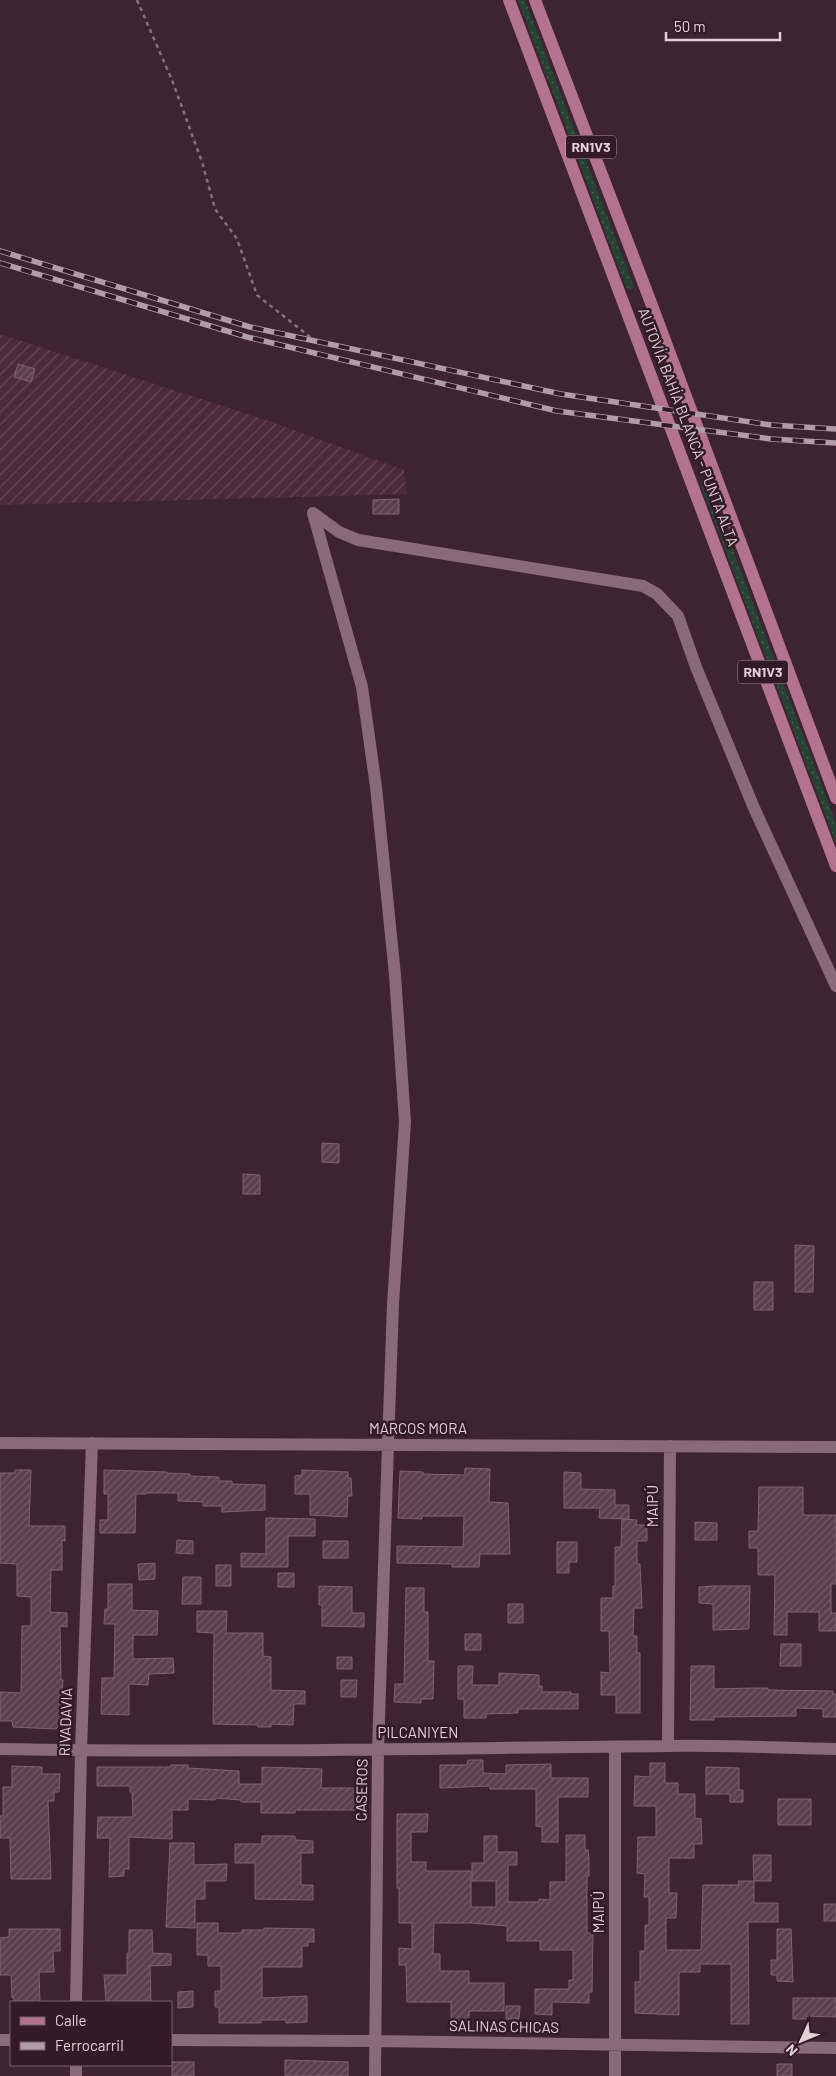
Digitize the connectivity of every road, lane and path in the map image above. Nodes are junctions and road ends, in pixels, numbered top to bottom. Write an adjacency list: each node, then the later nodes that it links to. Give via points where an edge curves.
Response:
1 (137, 0): 4 (path, via 172,80 216,209 237,240 256,295)
2 (510, 0): 6 (main road, AUTOVÍA BAHÍA BLANCA - PUNTA ALTA / RN1V3)
3 (535, 0): 5 (main road, AUTOVÍA BAHÍA BLANCA - PUNTA ALTA / RN1V3)
4 (315, 341)
5 (836, 798)
6 (836, 866)
7 (836, 986): 10 (street, CASEROS, via 754,808 678,616 658,594 643,586 358,540 339,532 313,513 362,687 376,787 395,975 405,1122)
8 (0, 1443): 9 (street, MARCOS MORA)
9 (92, 1443): 10 (street, MARCOS MORA); 17 (street, RIVADAVIA)
10 (388, 1445): 11 (street, MARCOS MORA); 18 (street, CASEROS)
11 (670, 1446): 12 (street, MARCOS MORA); 13 (street, MAIPÚ)
12 (836, 1447)
13 (668, 1746): 14 (street, PILCANIYEN); 16 (street, PILCANIYEN)
14 (615, 1748): 18 (street, PILCANIYEN); 22 (street, MAIPÚ)
15 (0, 1749): 17 (street, PILCANIYEN)
16 (836, 1749)
17 (81, 1750): 18 (street, PILCANIYEN); 19 (street, RIVADAVIA)
18 (378, 1750): 21 (street, CASEROS)
19 (76, 2001)
20 (172, 2040): 21 (street, SALINAS CHICAS)
21 (376, 2041): 22 (street, SALINAS CHICAS); 24 (street, CASEROS)
22 (615, 2045): 23 (street, SALINAS CHICAS); 25 (street, MAIPÚ)
23 (836, 2048)
24 (375, 2076)
25 (616, 2076)

